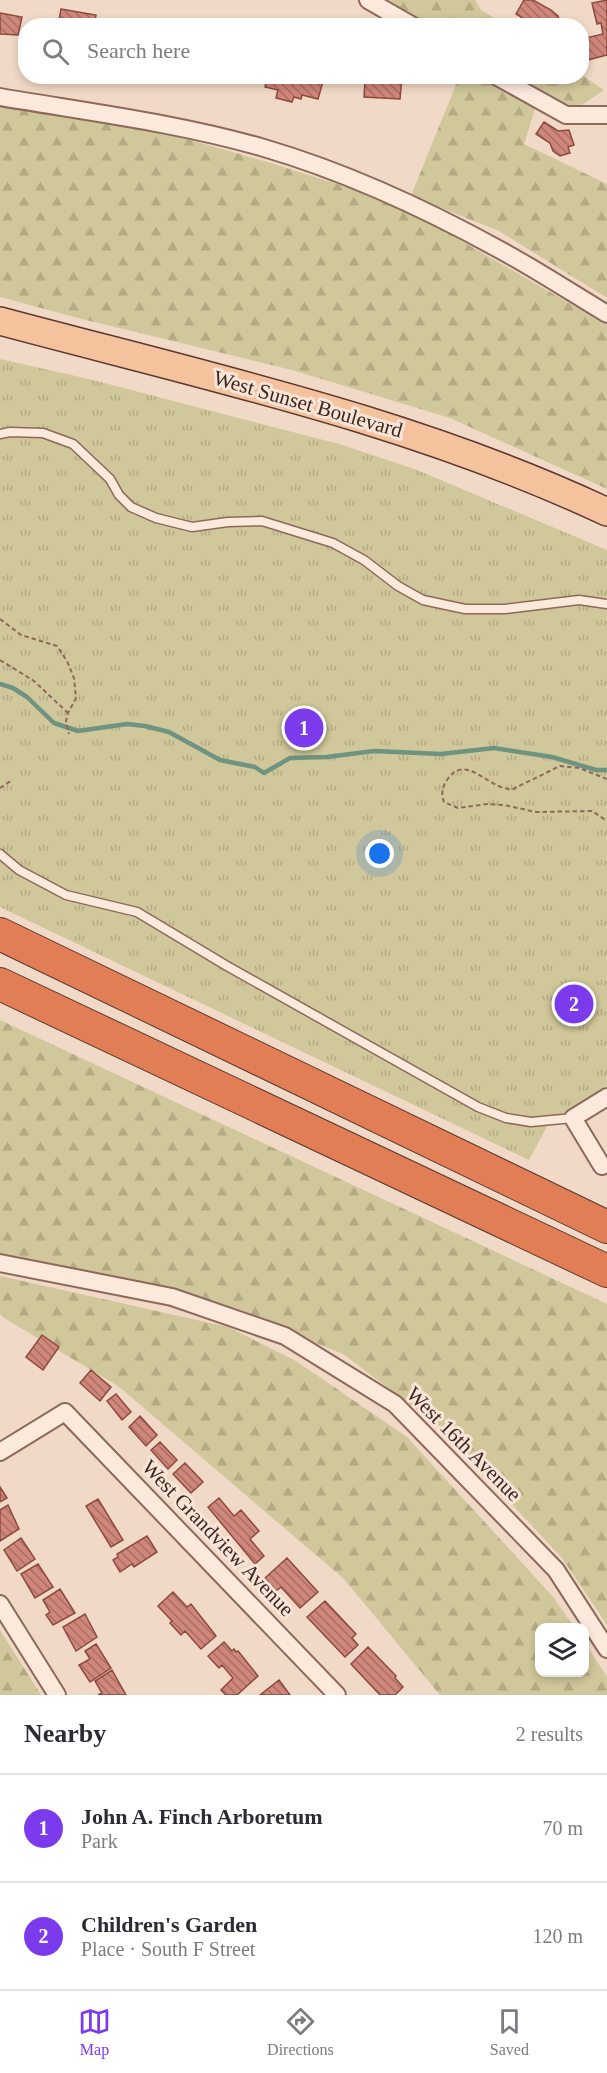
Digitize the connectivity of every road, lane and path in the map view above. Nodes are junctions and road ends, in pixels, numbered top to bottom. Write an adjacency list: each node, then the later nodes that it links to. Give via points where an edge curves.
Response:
1 (368, 0): 2 (street)
2 (399, 18)
3 (510, 84): 5 (street, via 566,115)
4 (0, 97): 6 (street, via 156,123 263,148 314,165 456,227)
5 (607, 115)
6 (607, 314)
7 (0, 321): 9 (main road, West Sunset Boulevard, via 345,413 434,441 555,487)
8 (0, 434): 10 (lane, via 43,433 72,444 110,479 131,507 156,519 192,527 262,521 333,543 423,600 465,609 505,609 579,600)
9 (607, 512)
10 (607, 604)
11 (0, 619): 13 (path, via 21,635 57,646 68,660 76,698)
12 (0, 660): 13 (path, via 34,681)
13 (68, 713): 14 (path)
14 (69, 734)
15 (607, 779): 18 (path, via 579,768 560,766 504,790 473,770 463,769 447,779 442,791 444,802 458,808 487,804 536,812 592,811)
16 (12, 780): 17 (path)
17 (0, 788)
18 (607, 822)
19 (0, 854): 23 (lane, via 19,870 66,895 137,912 478,1107 531,1122)
20 (0, 934): 25 (highway)
21 (0, 984): 27 (highway)
22 (607, 1097): 23 (street)
23 (573, 1118): 24 (street)
24 (602, 1166)
25 (607, 1227)
26 (0, 1263): 30 (street, West 16th Avenue, via 172,1297 285,1336 395,1404 556,1570)
27 (607, 1271)
28 (0, 1452): 32 (street, West Grandview Avenue, via 65,1412)
29 (0, 1604): 31 (street)
30 (607, 1649)
31 (57, 1695)
32 (337, 1695)

